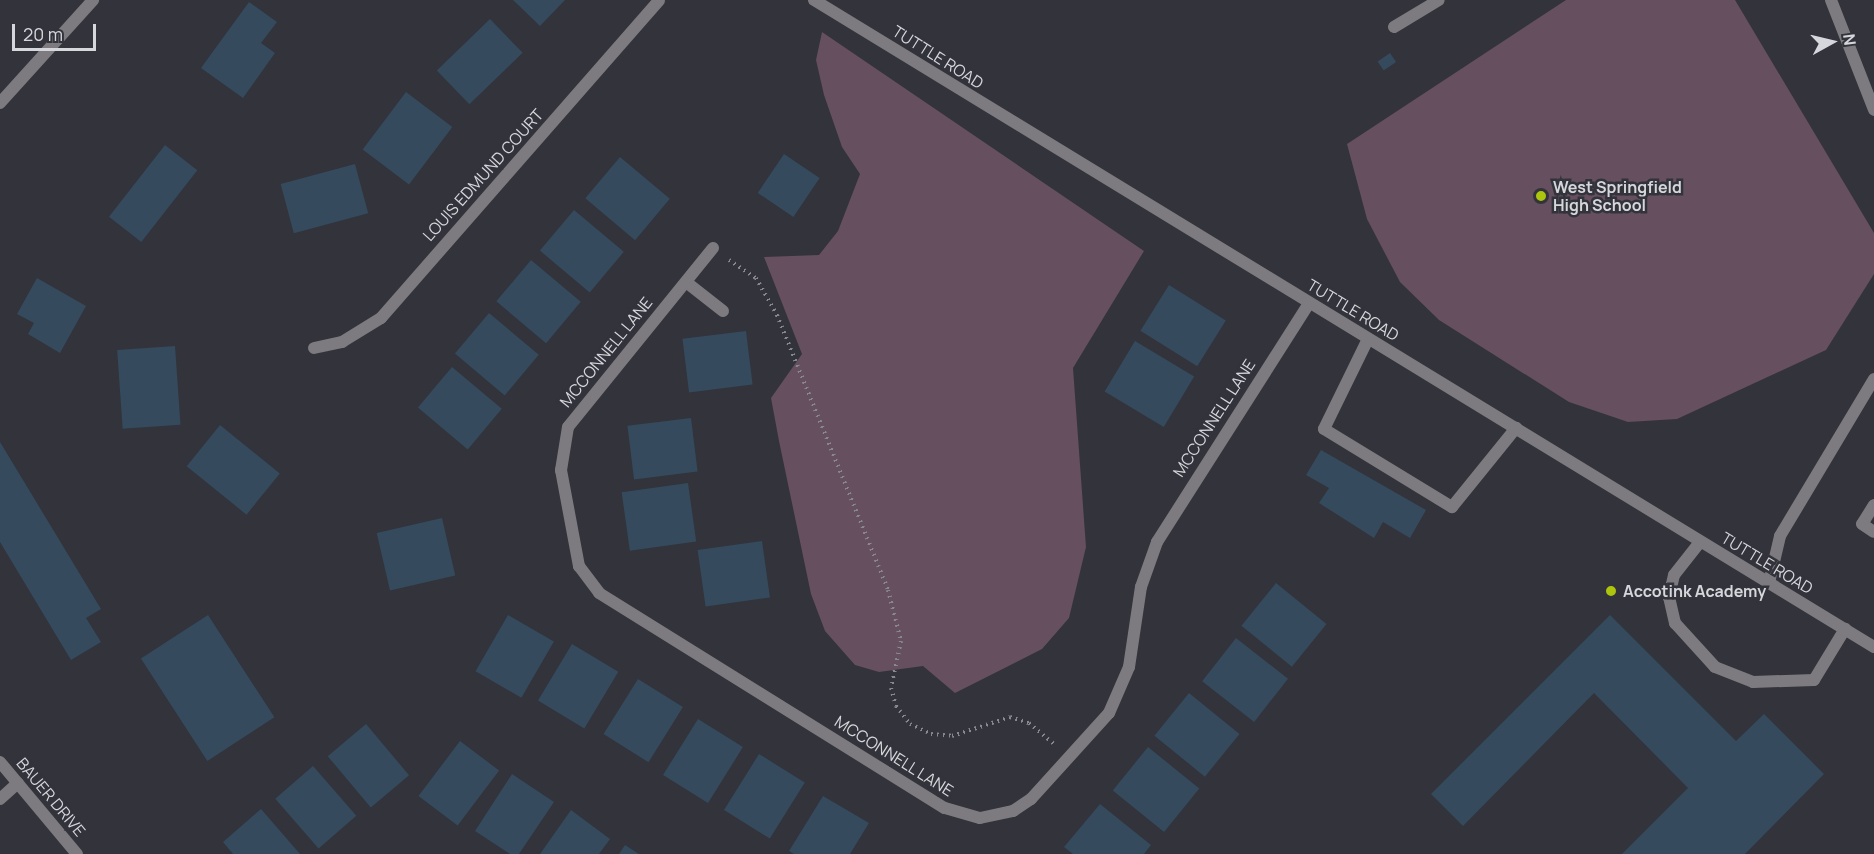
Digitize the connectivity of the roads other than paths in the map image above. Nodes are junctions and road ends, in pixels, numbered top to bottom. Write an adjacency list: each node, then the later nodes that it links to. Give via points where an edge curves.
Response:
1 (93, 0): 7 (street)
2 (659, 0): 14 (street, LOUIS EDMUND COURT, via 381,318 342,342)
3 (814, 0): 11 (street, TUTTLE ROAD)
4 (1439, 0): 6 (street)
5 (1832, 0): 8 (street)
6 (1394, 27)
7 (0, 103)
8 (1874, 110)
9 (713, 248): 10 (street, MCCONNELL LANE)
10 (686, 282): 11 (street, MCCONNELL LANE, via 582,404 563,442 571,536 593,586 964,816 1013,811 1071,758 1109,713 1122,687 1141,587 1157,542); 12 (street)
11 (1309, 303): 13 (street, TUTTLE ROAD)
12 (723, 311)
13 (1368, 339): 16 (street, TUTTLE ROAD); 16 (street, via 1323,429 1452,507)
14 (314, 348)
15 (1874, 379): 20 (street, via 1780,536)
16 (1516, 428): 19 (street, TUTTLE ROAD)
17 (1874, 505): 18 (street, via 1862,524)
18 (1874, 532)
19 (1700, 542): 20 (street, TUTTLE ROAD); 21 (street, via 1674,575 1670,597 1676,623 1715,667 1753,682 1814,680)
20 (1769, 583): 21 (street, TUTTLE ROAD)
21 (1845, 630): 22 (street, TUTTLE ROAD)
22 (1874, 647)
23 (0, 762): 24 (street, BAUER DRIVE)
24 (18, 783): 25 (street); 26 (street, BAUER DRIVE)
25 (0, 799)
26 (76, 854)

